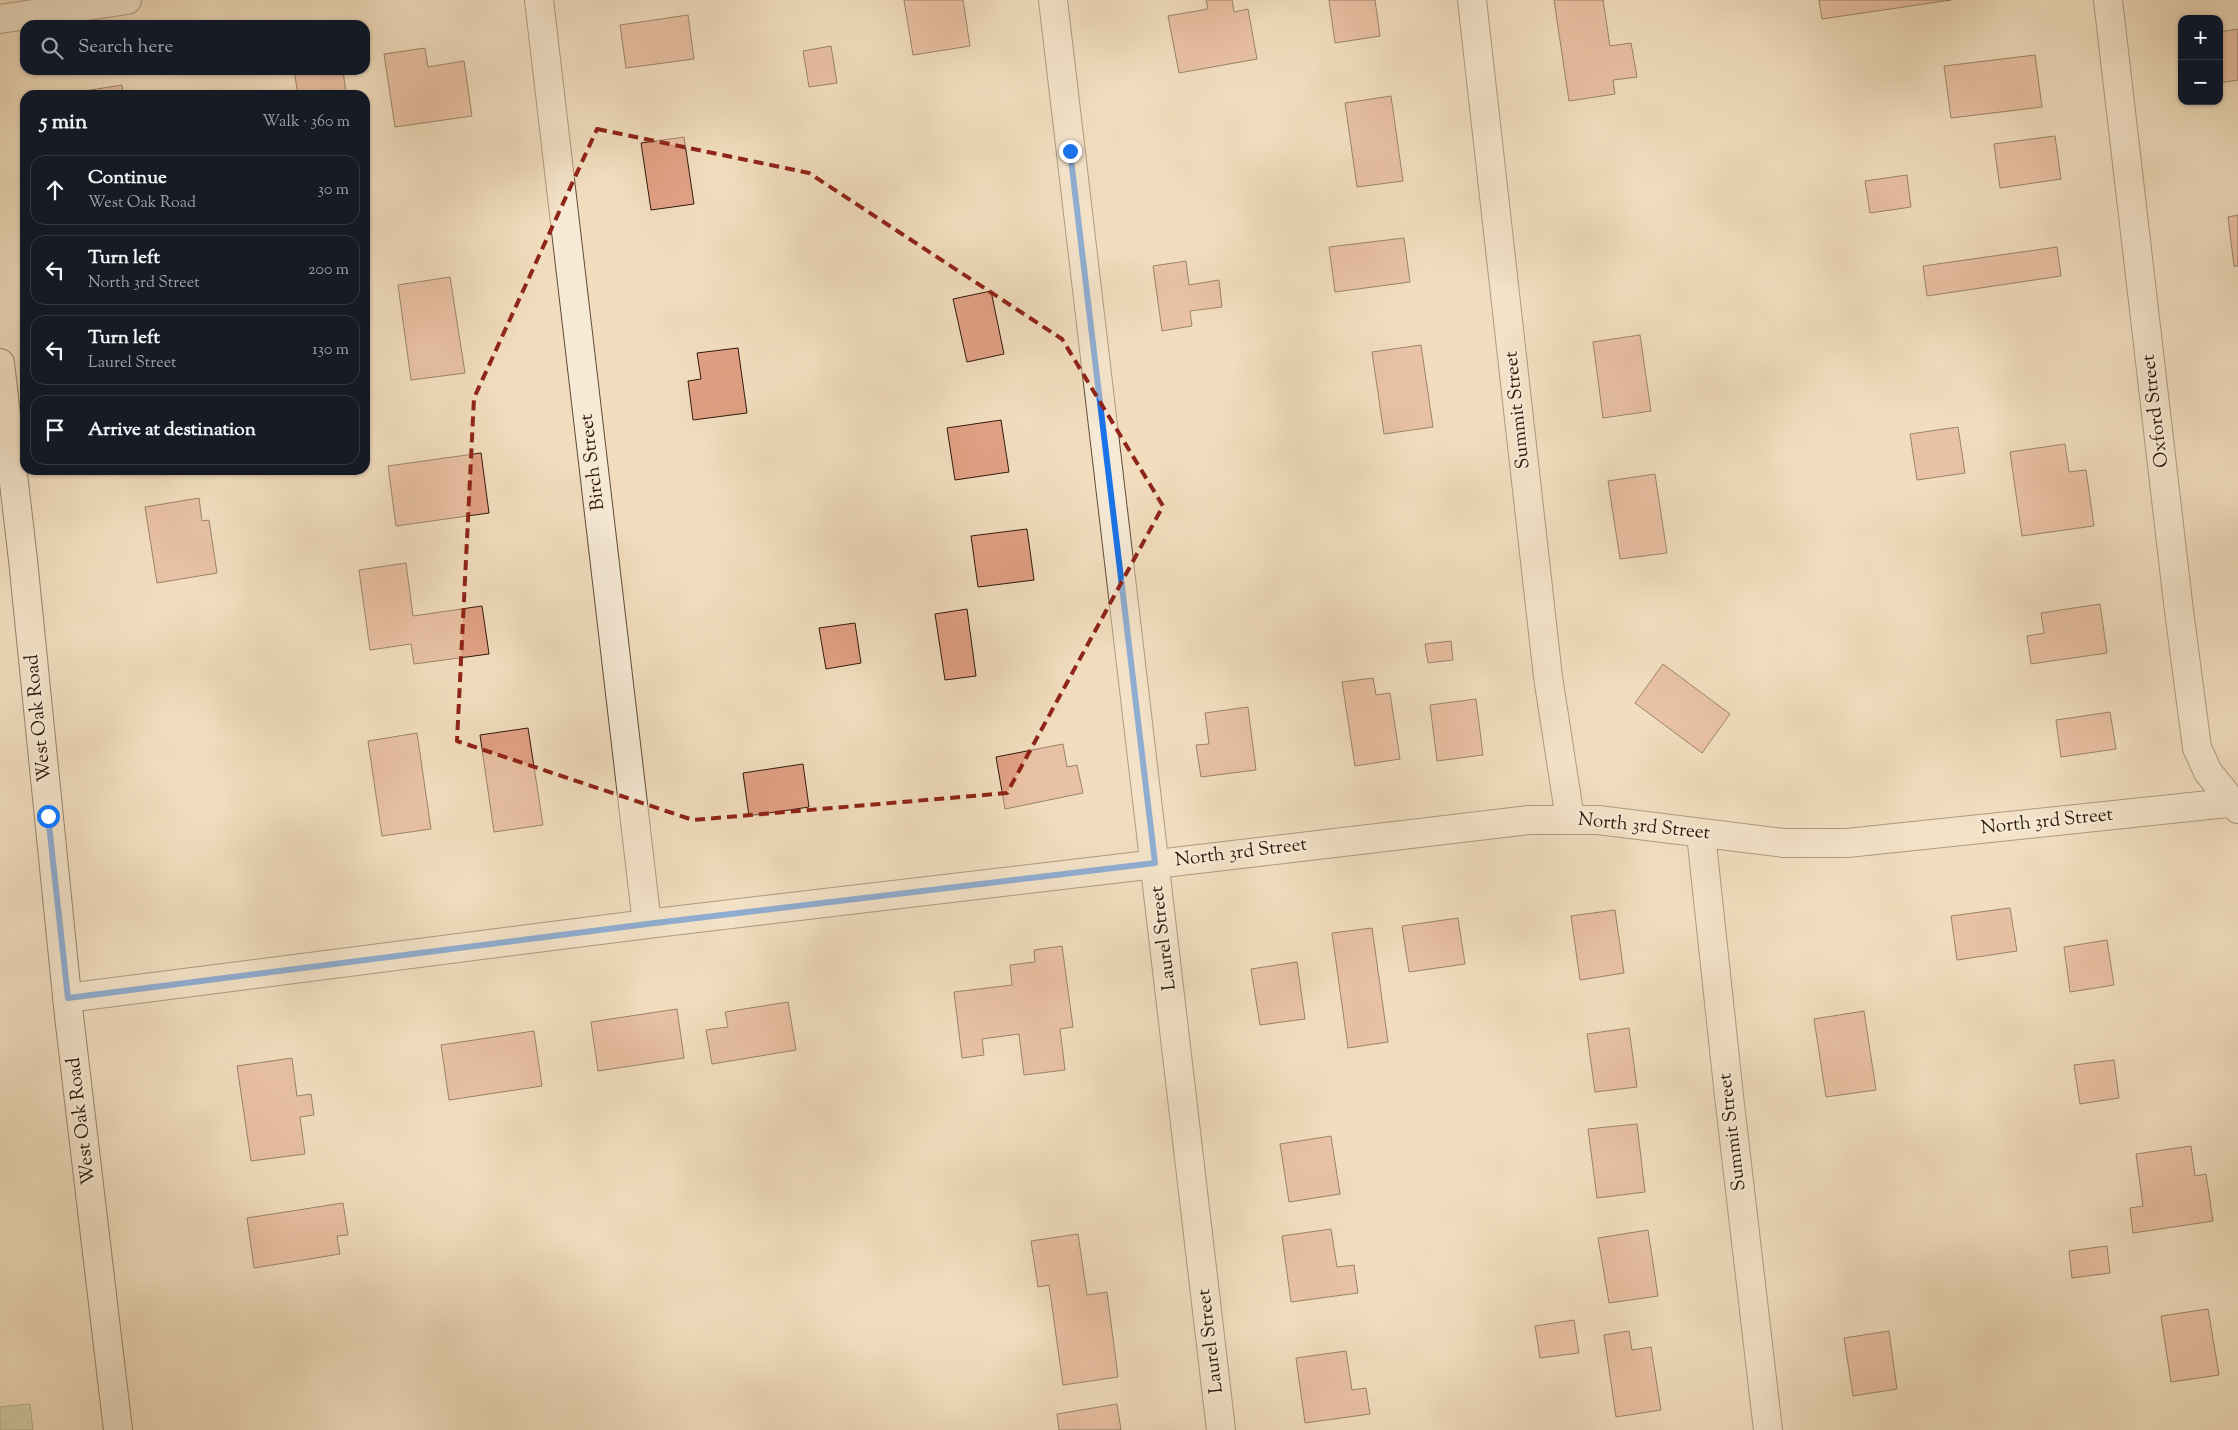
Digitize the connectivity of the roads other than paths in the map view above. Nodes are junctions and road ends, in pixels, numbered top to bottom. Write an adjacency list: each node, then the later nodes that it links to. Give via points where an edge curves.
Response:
1 (127, 0): 6 (street)
2 (539, 0): 12 (street, Birch Street)
3 (1053, 0): 11 (street, Laurel Street)
4 (1472, 0): 9 (street, Summit Street, via 1548,677)
5 (2108, 0): 8 (street, Oxford Street, via 2197,748 2208,772)
6 (0, 19)
7 (0, 363): 13 (street, West Oak Road, via 24,560)
8 (2236, 805): 10 (street, North 3rd Street, via 1847,843 1784,843)
9 (1570, 819): 10 (street, North 3rd Street); 11 (street, North 3rd Street, via 1530,820)
10 (1701, 834): 16 (street, Summit Street)
11 (1155, 863): 12 (street, North 3rd Street); 15 (street, Laurel Street)
12 (647, 924): 13 (street, North 3rd Street)
13 (68, 998): 14 (street, West Oak Road)
14 (118, 1430)
15 (1221, 1430)
16 (1768, 1430)

